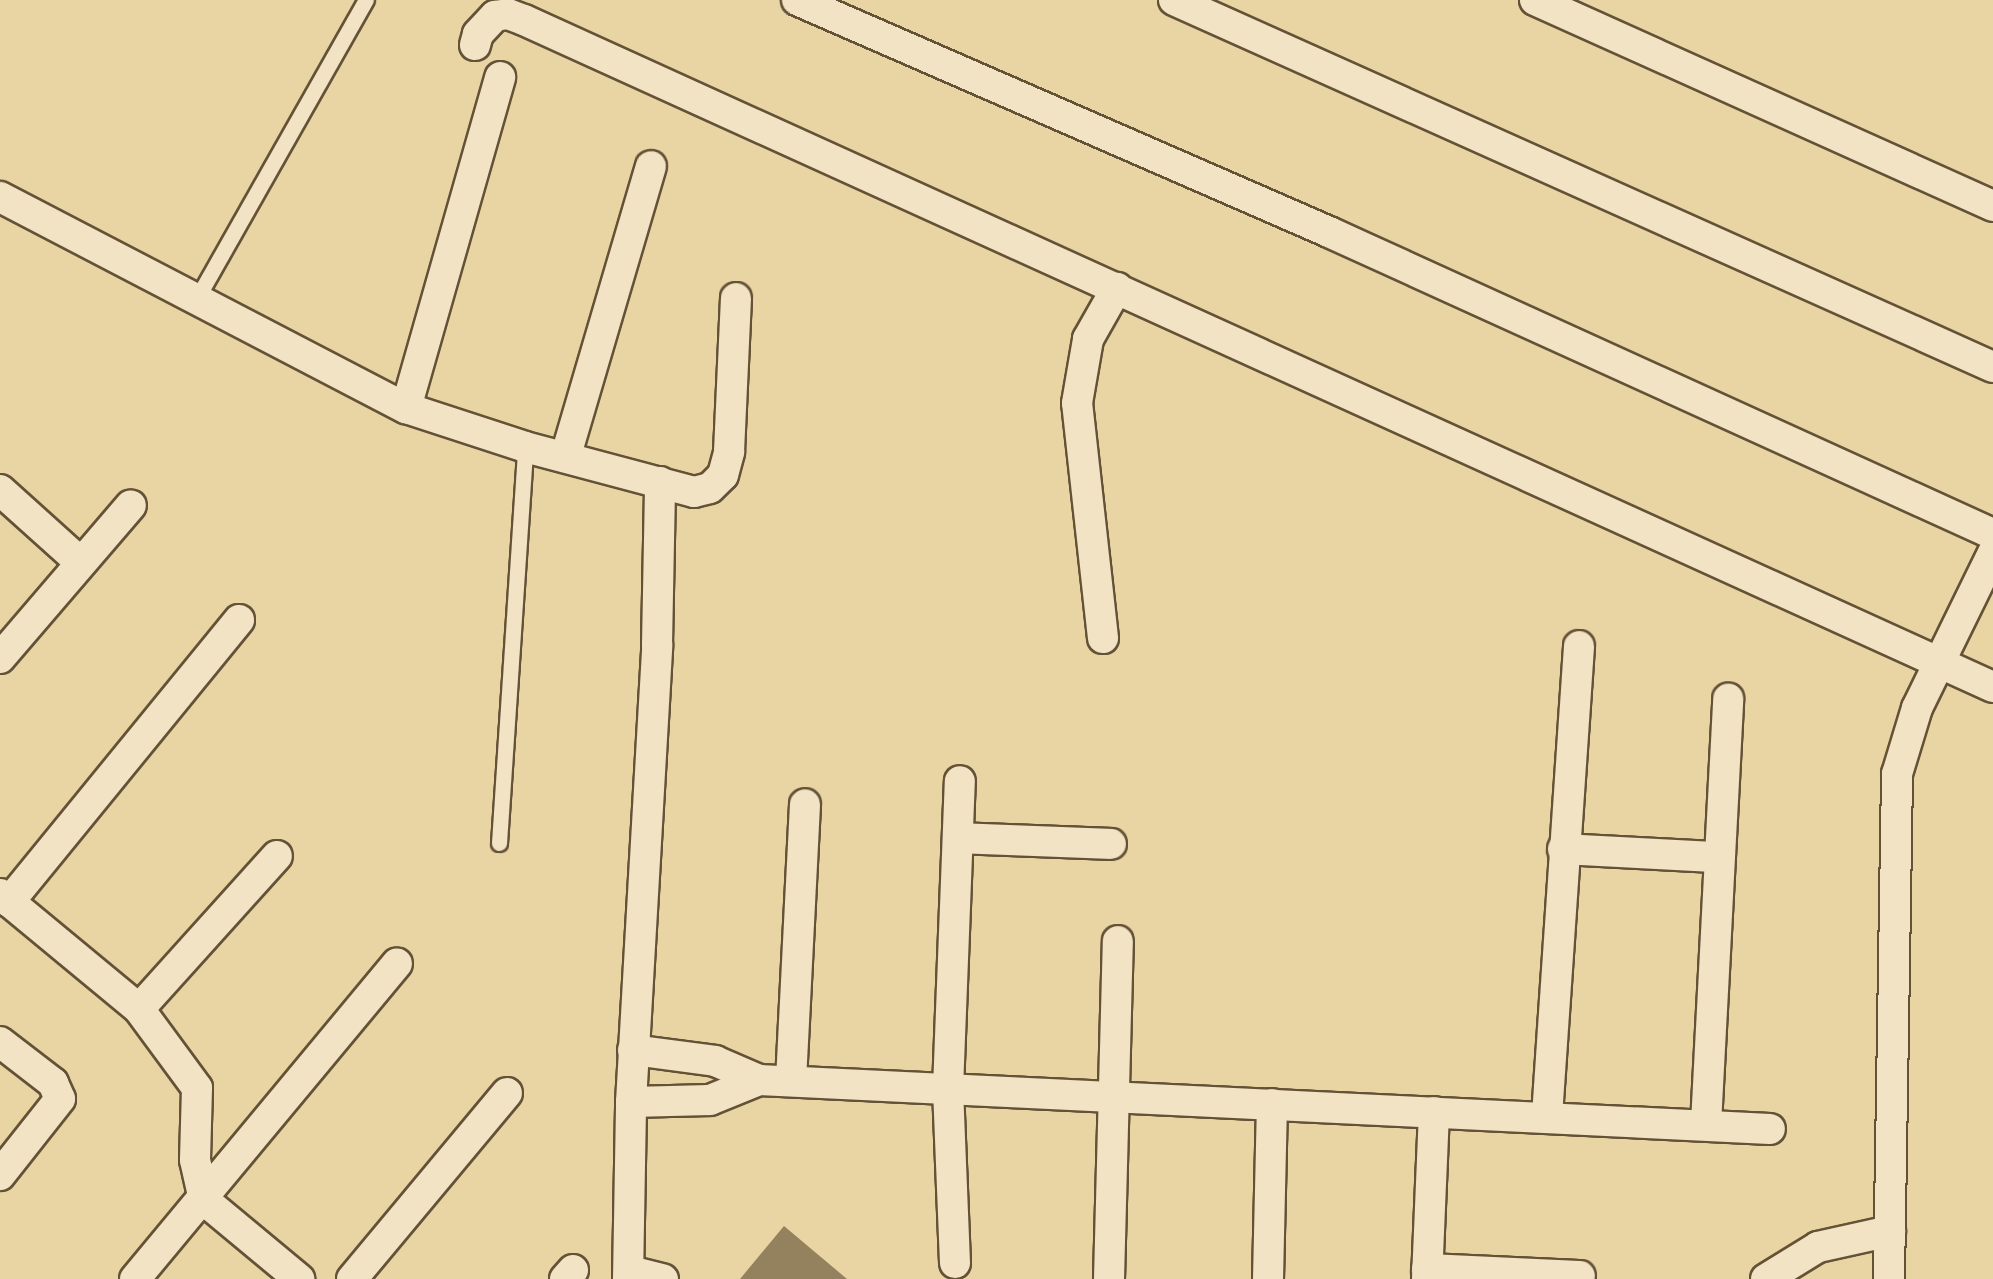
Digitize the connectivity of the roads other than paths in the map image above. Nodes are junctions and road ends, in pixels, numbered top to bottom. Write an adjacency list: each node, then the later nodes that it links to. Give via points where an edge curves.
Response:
1 (366, 0): 13 (lane)
2 (797, 0): 21 (street, via 1329,232)
3 (1174, 0): 14 (street)
4 (1535, 0): 10 (street)
5 (528, 10): 6 (street, via 495,16 478,34); 11 (street)
6 (475, 45)
7 (500, 77): 15 (street)
8 (651, 166): 17 (street)
9 (0, 197): 13 (street)
10 (1993, 206)
11 (1118, 288): 25 (street, via 1088,339 1077,403); 28 (street)
12 (736, 298): 18 (street, via 729,452 723,475 710,488 694,492)
13 (196, 300): 15 (street)
14 (1993, 368)
15 (406, 408): 16 (street)
16 (525, 447): 17 (street); 34 (lane)
17 (566, 454): 18 (street)
18 (660, 482): 44 (street, via 657,645)
19 (0, 490): 23 (street)
20 (131, 504): 23 (street)
21 (1993, 534)
22 (1993, 554): 28 (street)
23 (81, 562): 27 (street)
24 (239, 620): 39 (street)
25 (1103, 638)
26 (1579, 646): 36 (street)
27 (0, 658)
28 (1942, 663): 29 (street); 58 (street, via 1917,708 1897,774)
29 (1993, 687)
30 (1728, 699): 38 (street)
31 (960, 781): 33 (street)
32 (805, 804): 46 (street)
33 (958, 838): 35 (street); 47 (street)
34 (499, 843)
35 (1111, 844)
36 (1563, 849): 38 (street); 53 (street)
37 (277, 856): 42 (street)
38 (1718, 857): 54 (street)
39 (4, 898): 42 (street)
40 (1118, 941): 49 (street)
41 (397, 963): 57 (street)
42 (139, 1009): 57 (street, via 197,1088 195,1160)
43 (0, 1042): 56 (street, via 53,1083 60,1099)
44 (633, 1050): 45 (street, via 715,1061); 50 (street)
45 (759, 1080): 46 (street); 50 (street, via 710,1100)
46 (791, 1081): 47 (street)
47 (948, 1089): 49 (street); 59 (street)
48 (507, 1093): 65 (street)
49 (1114, 1096): 51 (street); 67 (street)
50 (631, 1102): 61 (street)
51 (1272, 1104): 52 (street); 68 (street)
52 (1434, 1112): 53 (street); 60 (street)
53 (1547, 1116): 54 (street)
54 (1706, 1124): 55 (street)
55 (1770, 1129)
56 (0, 1175)
57 (204, 1200): 63 (street); 64 (street)
58 (1890, 1230): 69 (street, via 1818,1247); 70 (street)
59 (955, 1263)
60 (1427, 1274): 62 (street)
61 (629, 1275): 66 (street)
62 (1580, 1276)
63 (135, 1279)
64 (299, 1279)
65 (352, 1279)
66 (663, 1279)
67 (1109, 1279)
68 (1268, 1279)
69 (1766, 1279)
70 (1889, 1279)

